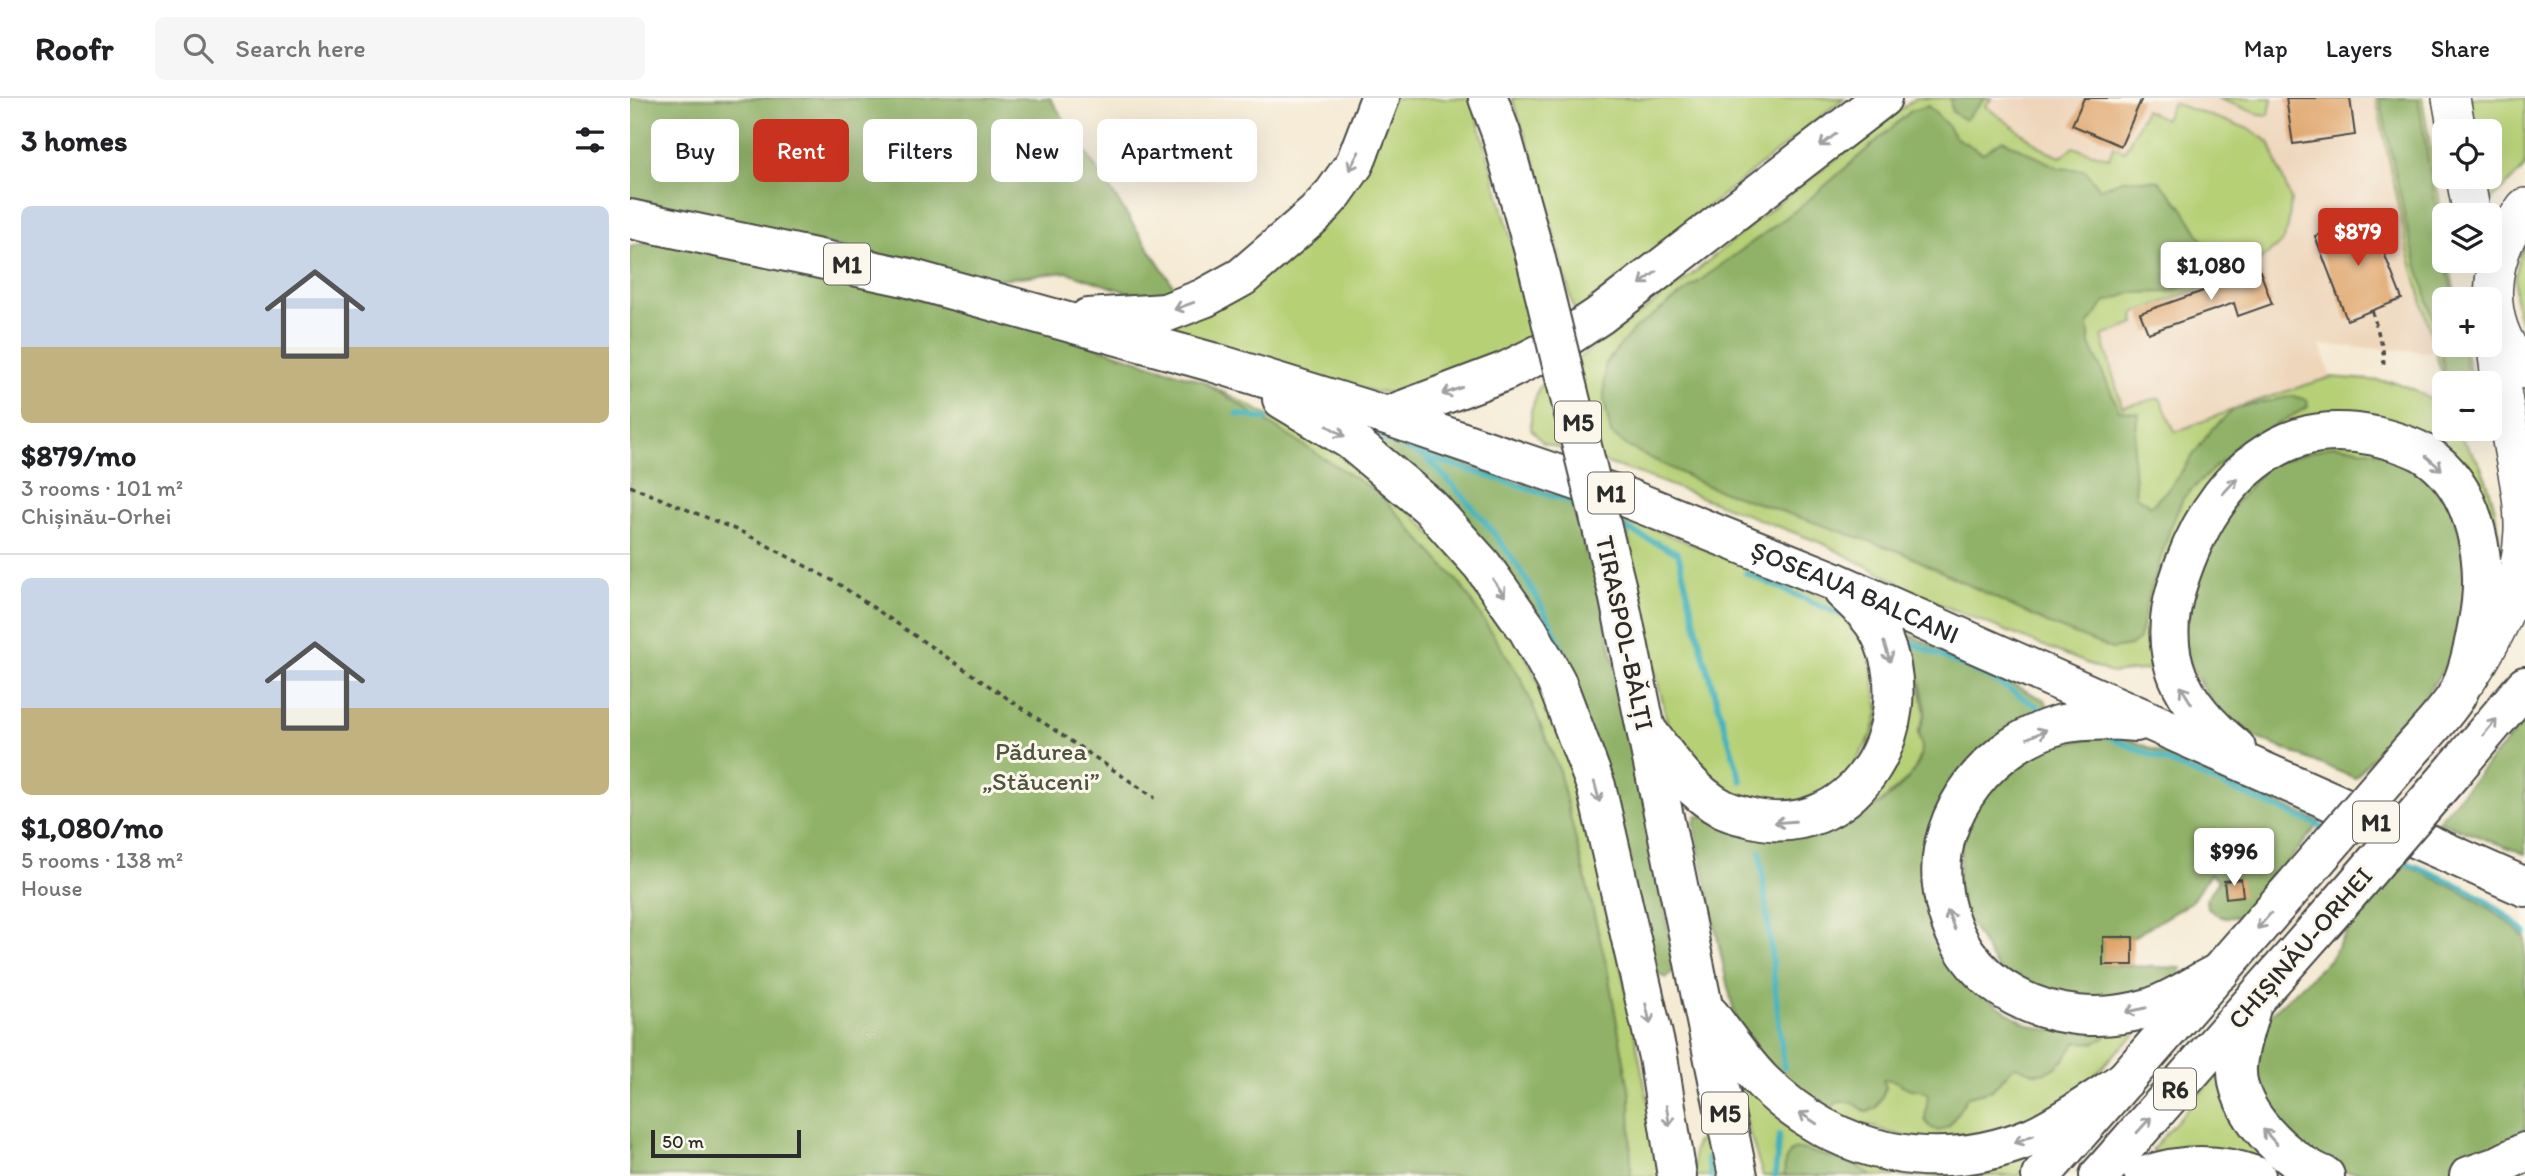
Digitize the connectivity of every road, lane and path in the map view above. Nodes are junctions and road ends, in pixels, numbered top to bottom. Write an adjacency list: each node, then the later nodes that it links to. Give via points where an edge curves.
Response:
1 (1380, 98): 10 (highway, one-way to 10, via 1355,163 1334,193 1242,276 1204,299 1164,313)
2 (1488, 98): 20 (highway, TIRASPOL-BĂLȚI / M5, bridge, via 1567,376)
3 (1882, 98): 14 (highway, one-way to 14, via 1599,316 1546,351)
4 (2451, 98): 5 (main road)
5 (2455, 119)
6 (2525, 207): 8 (main road, R6, via 2503,244)
7 (630, 219): 10 (highway, M1, via 905,277)
8 (2490, 286): 13 (main road, via 2508,348); 18 (main road, CHIȘINĂU-ORHEI / R6, via 2495,350 2522,507 2521,555 2499,628)
9 (2372, 311): 12 (path, via 2384,349)
10 (1061, 320): 11 (highway, M1)
11 (1212, 362): 14 (highway, ȘOSEAUA BALCANI / M1); 28 (highway, one-way to 28, via 1350,440 1410,490 1482,565 1528,629 1556,681 1596,786)
12 (2384, 367)
13 (2525, 370)
14 (1387, 416): 16 (highway, ȘOSEAUA BALCANI / M1, via 1627,498)
15 (630, 486): 22 (path, via 744,533 837,583)
16 (1831, 580): 19 (highway, ȘOSEAUA BALCANI / M1); 20 (highway, one-way to 20, via 1870,617 1888,651 1894,680 1887,738 1873,767 1854,790 1801,821 1777,823 1734,814 1694,787)
17 (2525, 686): 25 (highway, CHIȘINĂU-ORHEI / R6, one-way to 17, bridge)
18 (2456, 697): 21 (highway, one-way to 18, via 2206,721 2180,686 2171,648 2173,598 2186,556 2221,496 2267,454 2301,437 2333,432 2390,440 2440,466 2462,498 2477,537 2483,586 2475,640); 24 (highway, CHIȘINĂU-ORHEI / R6, one-way to 24, bridge)
19 (2159, 724): 21 (highway, ȘOSEAUA BALCANI / M1); 24 (highway, one-way to 19, via 2151,1007 2106,1016 2053,1012 2012,997 1976,967 1945,904 1942,859 1955,812 1972,783 2007,750 2064,724 2107,720)
20 (1646, 729): 26 (highway, TIRASPOL-BĂLȚI / M5)
21 (2271, 775): 23 (highway, ȘOSEAUA BALCANI / M1, via 2481,868)
22 (1155, 798)
23 (2524, 892)
24 (2220, 972): 29 (highway, CHIȘINĂU-ORHEI / R6)
25 (2252, 1003): 34 (highway, CHIȘINĂU-ORHEI / R6, one-way to 25); 37 (highway, one-way to 25, via 2292,1158 2249,1109 2237,1068)
26 (1702, 1004): 27 (highway, TIRASPOL-BĂLȚI / M5); 29 (highway, one-way to 26, via 2070,1116 2001,1149 1965,1158 1903,1155 1841,1137 1784,1102 1738,1053)
27 (1712, 1051): 28 (highway); 32 (highway, M5)
28 (1658, 1056): 31 (highway, one-way to 31)
29 (2125, 1080): 33 (highway, CHIȘINĂU-ORHEI / R6)
30 (2525, 1152): 38 (highway)
31 (1677, 1176)
32 (1738, 1176)
33 (2041, 1176)
34 (2099, 1176)
35 (2144, 1176): 36 (highway, via 2195,1165 2232,1167)
36 (2256, 1176)
37 (2325, 1176)
38 (2469, 1176)

